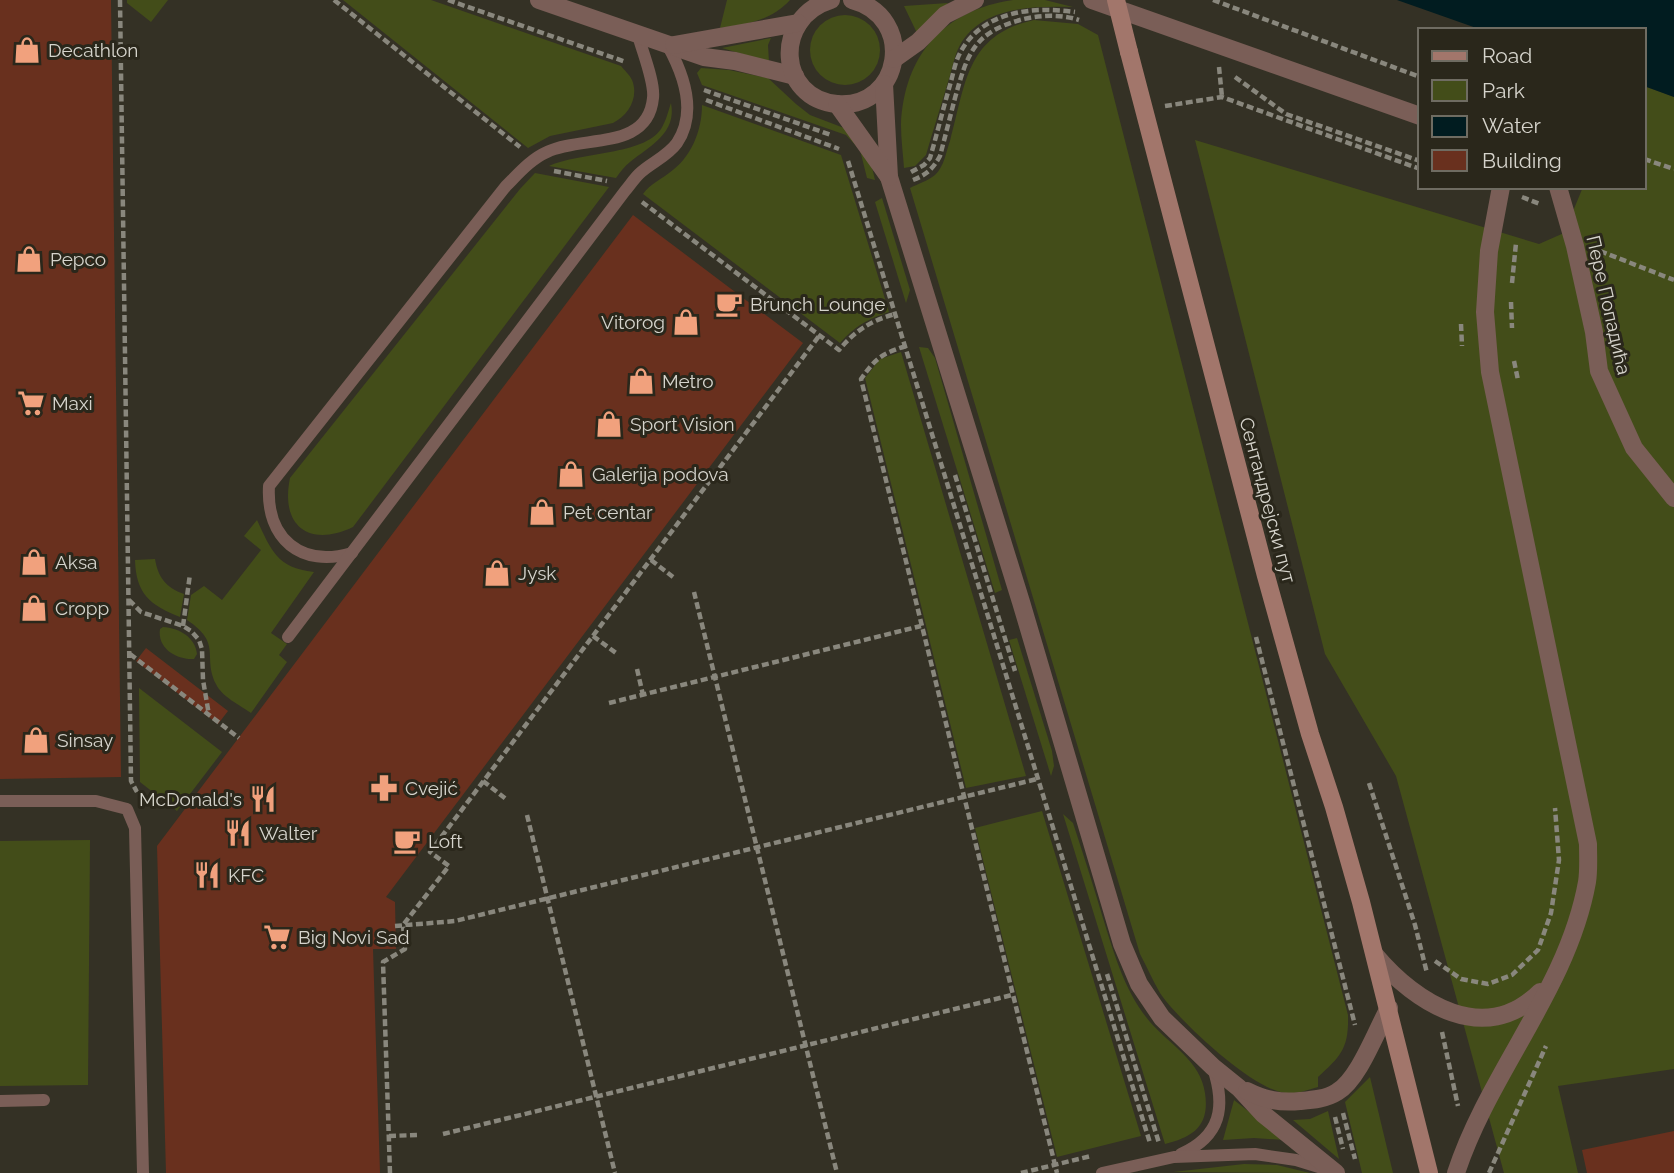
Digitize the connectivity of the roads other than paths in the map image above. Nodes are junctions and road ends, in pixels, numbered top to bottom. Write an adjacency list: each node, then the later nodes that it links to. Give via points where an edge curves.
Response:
1 (539, 0): 8 (street)
2 (831, 0): 7 (street, via 807,11)
3 (975, 0): 10 (street, via 945,15)
4 (1116, 0): 22 (main road, Сентандрејски пут, bridge, via 1266,576)
5 (865, 1): 10 (street, via 891,32)
6 (1089, 8): 14 (street)
7 (797, 23): 9 (street); 11 (street, via 789,49)
8 (638, 35): 9 (street); 19 (lane, via 654,96 640,128 623,136 548,151 506,186 269,486 271,520 288,544 312,556)
9 (668, 46): 11 (street); 19 (lane, via 679,66 688,103 676,144 625,191)
10 (894, 59): 12 (street)
11 (795, 76): 13 (street, via 813,96)
12 (884, 84): 13 (street, via 863,100); 15 (street)
13 (837, 104): 15 (street)
14 (1418, 115)
15 (891, 182): 25 (street, via 1122,944 1139,984 1162,1018)
16 (1501, 189): 23 (street, via 1489,251 1485,312 1490,372 1588,844 1584,893)
17 (1559, 189): 18 (street, Пере Попадића, via 1575,246 1599,371 1634,448)
18 (1674, 498)
19 (352, 553): 20 (lane)
20 (288, 637)
21 (0, 801): 31 (lane, via 96,801 127,809 135,828)
22 (1375, 955): 23 (street, via 1414,994 1474,1019 1506,1015 1526,1006); 24 (main road, Сентандрејски пут)
23 (1552, 980): 34 (street, via 1476,1122)
24 (1389, 1008): 26 (street, via 1358,1067 1333,1093 1285,1103); 33 (main road, Сентандрејски пут)
25 (1213, 1067): 26 (street); 29 (lane, via 1220,1093 1212,1130 1198,1146)
26 (1239, 1088): 30 (street, via 1263,1114)
27 (44, 1100): 28 (lane)
28 (0, 1101)
29 (1165, 1158): 30 (lane, via 1255,1154); 32 (lane)
30 (1339, 1169)
31 (143, 1173)
32 (1102, 1173)
33 (1429, 1173)
34 (1456, 1173)

